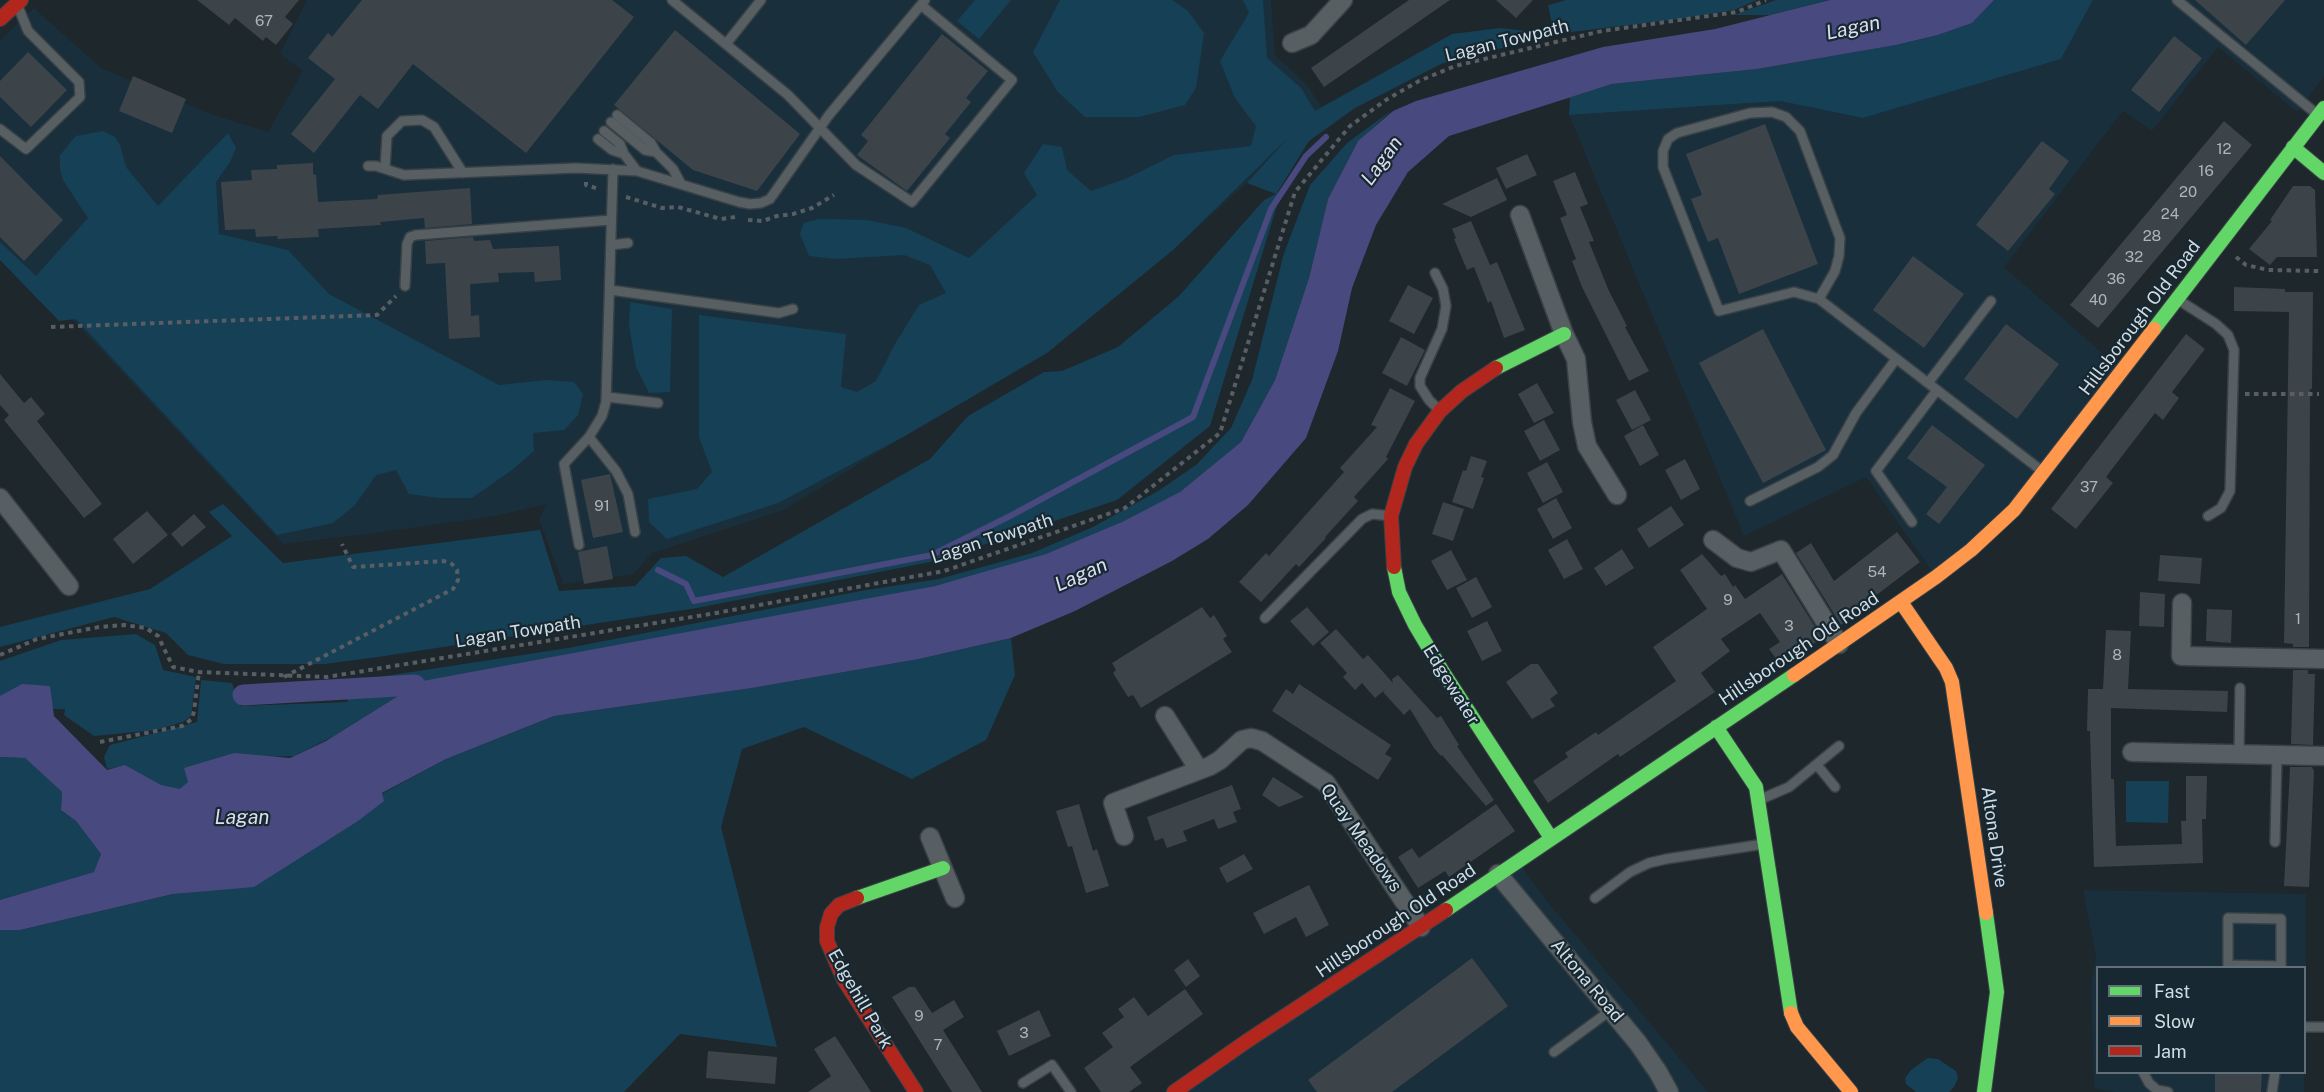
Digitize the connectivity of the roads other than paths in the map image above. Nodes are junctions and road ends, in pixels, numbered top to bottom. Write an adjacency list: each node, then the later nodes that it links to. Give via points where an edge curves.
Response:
1 (672, 0): 9 (lane)
2 (761, 0): 9 (lane)
3 (1342, 0): 8 (street, via 1311,35)
4 (2177, 0): 10 (lane)
5 (19, 2): 7 (main road); 13 (lane, via 28,31 79,82 80,97 26,149)
6 (923, 2): 12 (lane); 12 (lane, via 1012,80 919,194 912,202 905,198 856,165)
7 (0, 19)
8 (1292, 43)
9 (726, 44): 12 (lane, via 788,95)
10 (2321, 111): 15 (main road, Hillsborough Old Road)
11 (614, 118): 22 (lane, via 651,142)
12 (820, 128): 22 (lane, via 770,200 739,202)
13 (0, 129)
14 (601, 135): 19 (lane)
15 (2293, 147): 21 (main road); 31 (main road, Hillsborough Old Road)
16 (368, 166): 17 (lane)
17 (385, 168): 20 (lane, via 404,175); 20 (lane, via 387,136 402,121 422,120 434,127)
18 (613, 169): 19 (lane); 20 (lane); 24 (lane)
19 (637, 171): 22 (lane)
20 (463, 173)
21 (2324, 173)
22 (680, 182)
23 (1520, 215): 34 (street)
24 (611, 220): 26 (lane); 28 (lane, via 416,235 407,244)
25 (628, 243): 26 (lane)
26 (611, 245): 29 (lane)
27 (1435, 273): 40 (lane, via 1446,306 1442,329 1420,386)
28 (405, 286)
29 (610, 290): 33 (lane, via 779,313); 38 (lane)
30 (1819, 299): 30 (lane, via 1794,292 1719,311 1663,167 1668,139 1750,112 1772,112 1786,117 1800,131 1840,238 1835,271); 35 (lane)
31 (2177, 299): 42 (main road, Hillsborough Old Road); 47 (lane, via 2216,324 2228,335 2234,350 2230,491 2221,508)
32 (1991, 301): 36 (lane)
33 (793, 309)
34 (1564, 334): 40 (main road, Edgewater, via 1488,372); 43 (street, via 1576,359 1587,446)
35 (1896, 359): 36 (lane); 45 (lane, via 1833,455 1818,467)
36 (1928, 383): 37 (lane)
37 (1937, 390): 42 (lane); 48 (lane, via 1876,471)
38 (607, 397): 39 (lane); 41 (lane, via 602,416)
39 (658, 403)
40 (1440, 411): 46 (main road, Edgewater, via 1412,452)
41 (589, 437): 49 (lane, via 616,471 628,494); 51 (lane, via 564,464)
42 (2044, 472): 53 (main road, Hillsborough Old Road, via 1992,531)
43 (1617, 495)
44 (0, 498): 52 (street)
45 (1750, 501)
46 (1391, 516): 55 (lane, via 1372,514 1362,519); 72 (main road, Edgewater, via 1393,564 1399,592 1414,624)
47 (2208, 516)
48 (1912, 522)
49 (634, 532)
50 (1713, 540): 56 (street, via 1737,558 1751,562 1781,550)
51 (579, 545)
52 (69, 586)
53 (1901, 602): 56 (main road, Hillsborough Old Road); 96 (main road, Altona Drive, via 1946,669 1956,700 1997,992)
54 (2182, 603): 57 (street, via 2181,656)
55 (1265, 618)
56 (1839, 644): 60 (main road, Hillsborough Old Road)
57 (2324, 659)
58 (2240, 688): 63 (lane)
59 (1165, 717): 67 (street)
60 (1716, 727): 69 (main road, via 1756,787); 72 (main road, Hillsborough Old Road)
61 (1839, 746): 66 (lane)
62 (2132, 752): 63 (street)
63 (2240, 754): 64 (street)
64 (2277, 755): 65 (street); 73 (lane)
65 (2324, 756)
66 (1817, 765): 68 (lane); 69 (lane, via 1789,787)
67 (1199, 770): 70 (street, Quay Meadows, via 1113,803); 79 (street, Quay Meadows, via 1220,760 1242,740 1251,738 1262,741 1326,783)
68 (1835, 788)
69 (1759, 800): 74 (main road)
70 (1124, 836)
71 (930, 837): 75 (street)
72 (1551, 838): 76 (main road, Hillsborough Old Road)
73 (2275, 842)
74 (1766, 844): 78 (lane, via 1649,863); 95 (main road, via 1791,1016)
75 (943, 868): 77 (street); 90 (main road, Edgehill Park, via 839,905 827,927 827,942 844,980)
76 (1498, 874): 79 (main road, Hillsborough Old Road); 82 (street, Altona Road)
77 (955, 898)
78 (1595, 898)
79 (1421, 927): 92 (main road, Hillsborough Old Road)
80 (2254, 966): 81 (lane, via 2228,965 2228,918 2281,919)
81 (2281, 966)
82 (1611, 1010): 85 (street, Altona Road); 86 (lane)
83 (2306, 1027): 84 (lane)
84 (2324, 1028)
85 (1638, 1043): 93 (street, Altona Road); 94 (street)
86 (1554, 1052)
87 (2144, 1074): 97 (lane, via 2157,1090)
88 (2275, 1074): 98 (lane)
89 (1023, 1083): 91 (lane, via 1052,1065)
90 (916, 1092)
91 (1071, 1092)
92 (1174, 1092)
93 (1669, 1092)
94 (1680, 1092)
95 (1851, 1092)
96 (1984, 1092)
97 (2168, 1092)
98 (2272, 1092)

